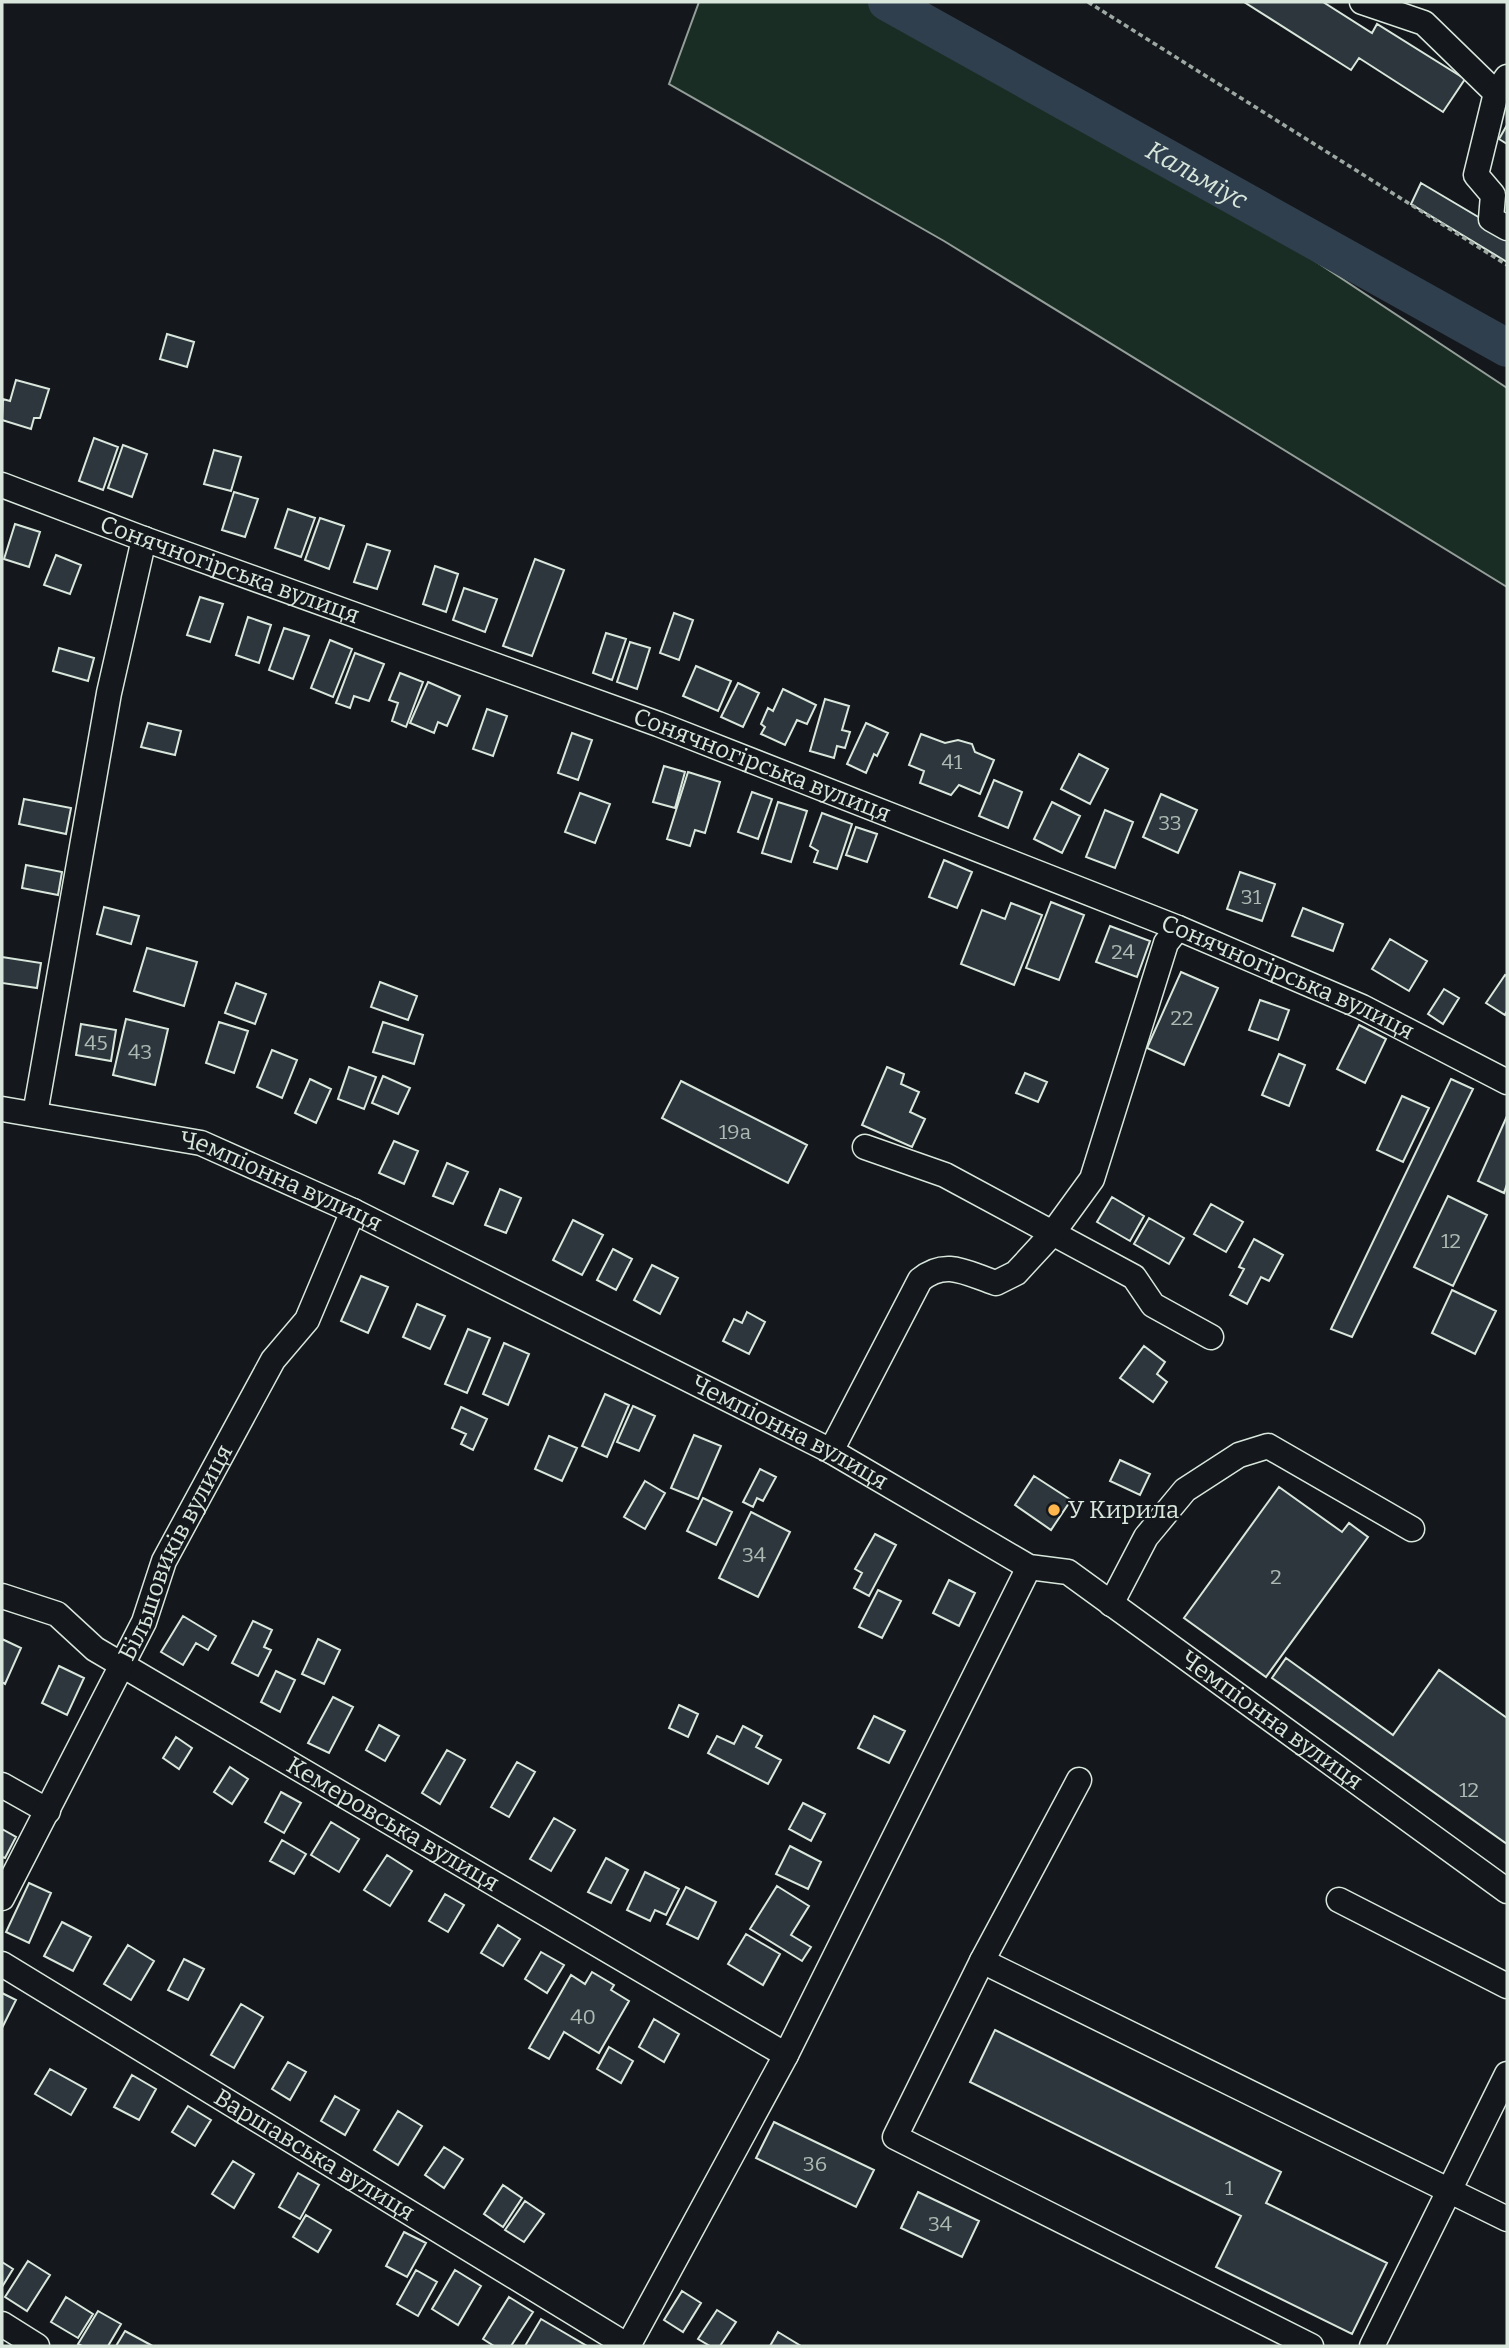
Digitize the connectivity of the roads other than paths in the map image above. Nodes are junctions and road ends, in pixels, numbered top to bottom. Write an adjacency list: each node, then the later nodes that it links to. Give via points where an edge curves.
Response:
1 (1362, 2): 2 (street, via 1424,23)
2 (1502, 85): 3 (street, via 1476,175 1493,195 1491,219)
3 (1507, 228)
4 (2, 485): 5 (street, Сонячногірська вулиця)
5 (144, 539): 6 (street, Сонячногірська вулиця, via 658,724); 9 (street, via 109,693)
6 (1178, 928): 7 (street, Сонячногірська вулиця, via 1362,1007); 12 (street, via 1166,943 1092,1179)
7 (1507, 1082)
8 (2, 1109): 9 (street, Чемпіонна вулиця)
9 (35, 1114): 11 (street, Чемпіонна вулиця, via 201,1143)
10 (865, 1147): 12 (street, via 945,1175)
11 (353, 1211): 14 (street, Чемпіонна вулиця); 19 (street, Більшовиків вулиця, via 307,1320 272,1360 164,1561 144,1622)
12 (1052, 1234): 13 (street, via 1134,1277 1153,1305); 14 (street, via 1016,1273 996,1283 947,1267 932,1270 920,1280)
13 (1211, 1337)
14 (831, 1451): 16 (street, Чемпіонна вулиця)
15 (1412, 1529): 18 (street, via 1268,1446 1238,1455 1185,1490 1146,1537)
16 (1029, 1567): 18 (street, Чемпіонна вулиця, via 1068,1572); 29 (street)
17 (2, 1596): 19 (street, Кемеровська вулиця, via 57,1614 96,1649)
18 (1111, 1604): 23 (street, Чемпіонна вулиця)
19 (122, 1664): 22 (street, Більшовиків вулиця); 29 (street, Кемеровська вулиця)
20 (1079, 1780): 26 (street)
21 (2, 1785): 22 (street)
22 (48, 1811): 24 (street, Більшовиків вулиця)
23 (1507, 1891)
24 (2, 1898)
25 (1339, 1900): 28 (street)
26 (982, 1961): 31 (street); 36 (street, via 895,2137)
27 (2, 1964): 35 (street, Варшавська вулиця)
28 (1507, 1986)
29 (786, 2055): 35 (street)
30 (1507, 2074): 31 (street)
31 (1450, 2191): 32 (street); 37 (street)
32 (1507, 2219)
33 (2, 2325): 34 (street)
34 (37, 2346)
35 (628, 2346)
36 (1311, 2346)
37 (1372, 2346)

